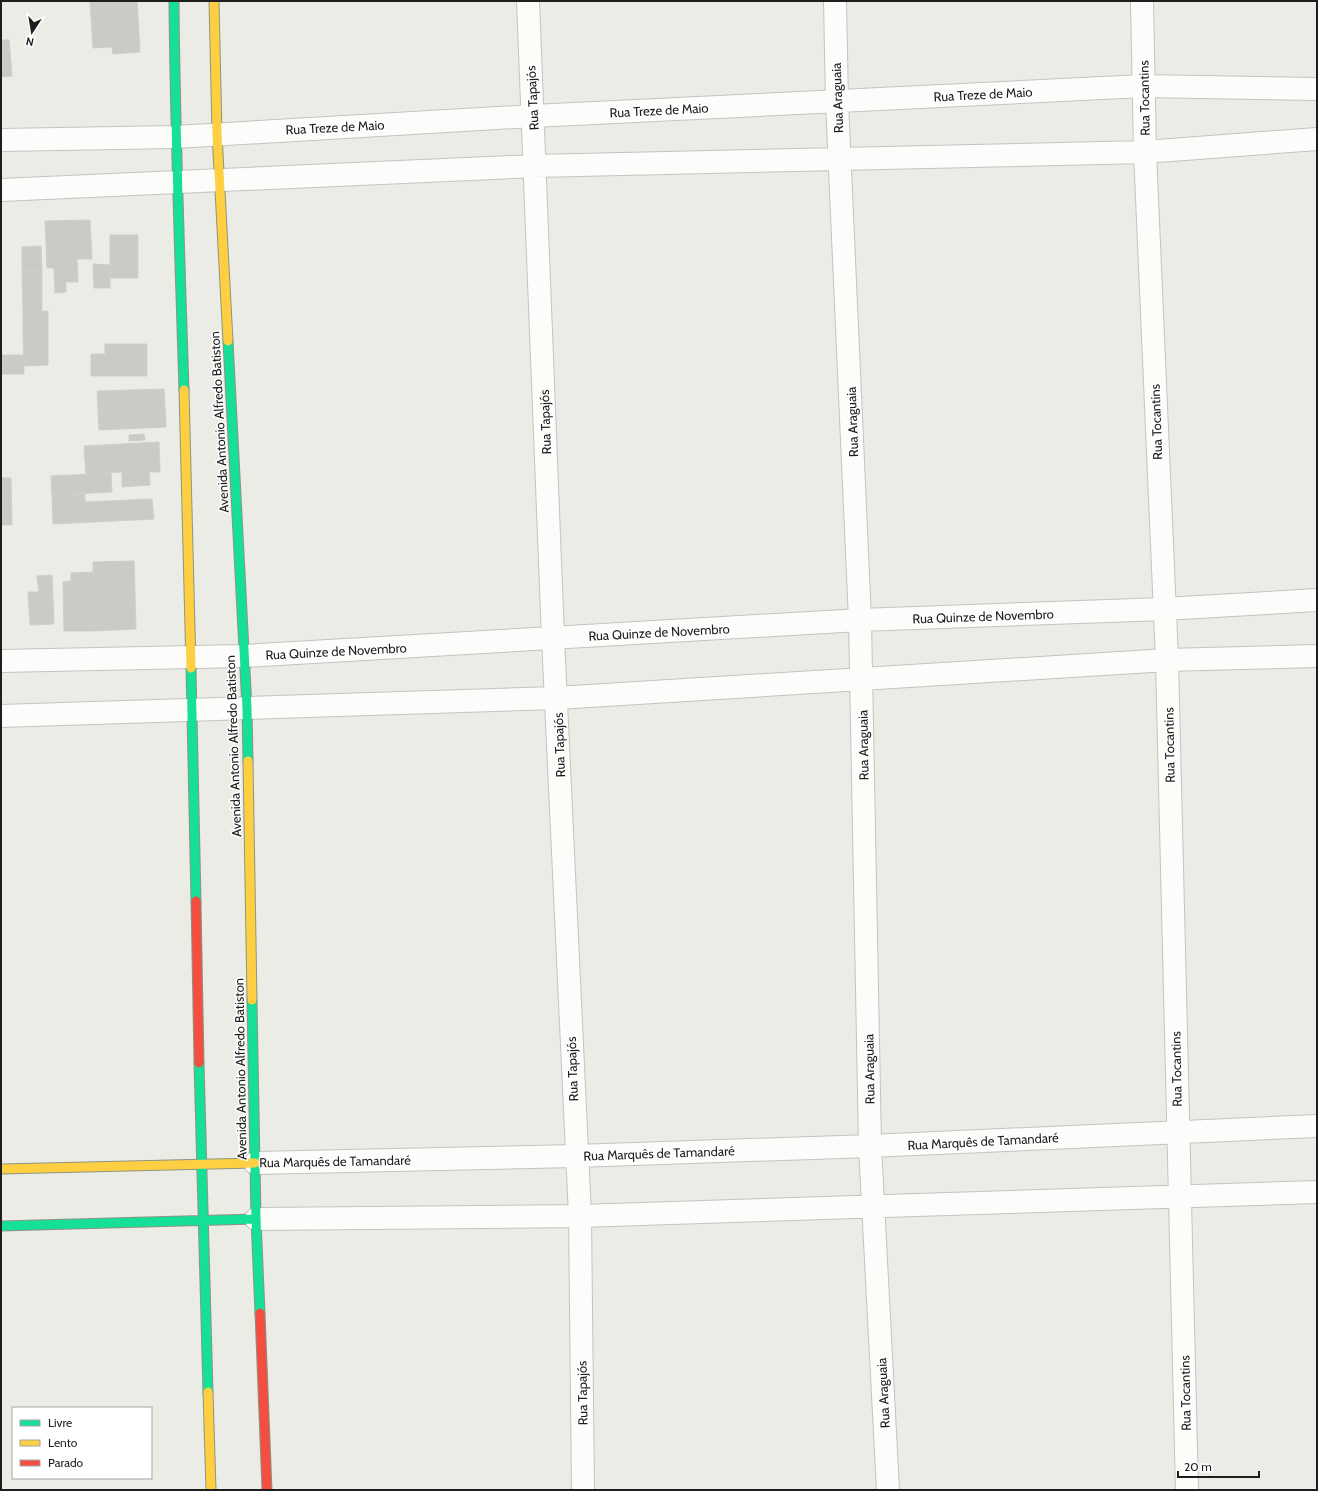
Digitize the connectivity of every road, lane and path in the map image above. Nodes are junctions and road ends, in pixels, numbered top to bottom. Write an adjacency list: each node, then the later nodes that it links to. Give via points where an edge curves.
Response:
1 (174, 1): 11 (street)
2 (214, 1): 10 (street, Avenida Antonio Alfredo Batiston)
3 (528, 1): 9 (street, Rua Tapajós)
4 (834, 1): 8 (street, Rua Araguaia)
5 (1142, 1): 6 (street, Rua Tocantins)
6 (1143, 86): 7 (street, Rua Treze de Maio); 8 (street, Rua Treze de Maio); 14 (street, Rua Tocantins)
7 (1317, 88)
8 (837, 102): 9 (street, Rua Treze de Maio); 15 (street, Rua Araguaia)
9 (533, 116): 10 (street, Rua Treze de Maio); 16 (street, Rua Tapajós)
10 (216, 134): 11 (street, Rua Treze de Maio); 18 (street, Avenida Antonio Alfredo Batiston)
11 (175, 137): 13 (street, Rua Treze de Maio); 17 (street)
12 (1317, 139): 14 (street)
13 (1, 140)
14 (1145, 152): 15 (street); 21 (street, Rua Tocantins)
15 (840, 158): 16 (street); 22 (street, Rua Araguaia)
16 (536, 166): 18 (street); 23 (street, Rua Tapajós)
17 (178, 180): 18 (street); 19 (street); 24 (street)
18 (220, 180): 25 (street, Avenida Antonio Alfredo Batiston)
19 (1, 190)
20 (1317, 600): 21 (street, Rua Quinze de Novembro)
21 (1164, 609): 22 (street, Rua Quinze de Novembro); 27 (street, Rua Tocantins)
22 (860, 620): 23 (street, Rua Quinze de Novembro); 29 (street, Rua Araguaia)
23 (553, 638): 25 (street, Rua Quinze de Novembro); 30 (street, Rua Tapajós)
24 (191, 656): 25 (street, Rua Quinze de Novembro); 28 (street, Rua Quinze de Novembro); 32 (street)
25 (243, 656): 31 (street, Avenida Antonio Alfredo Batiston)
26 (1317, 656): 27 (street)
27 (1167, 660): 29 (street); 35 (street, Rua Tocantins)
28 (1, 661)
29 (862, 678): 30 (street); 36 (street, Rua Araguaia)
30 (557, 698): 31 (street); 37 (street, Rua Tapajós)
31 (247, 708): 32 (street); 39 (street, Avenida Antonio Alfredo Batiston)
32 (192, 710): 33 (street); 38 (street)
33 (1, 716)
34 (1317, 1126): 35 (street, Rua Marquês de Tamandaré)
35 (1177, 1132): 36 (street, Rua Marquês de Tamandaré); 42 (street, Rua Tocantins)
36 (870, 1146): 37 (street, Rua Marquês de Tamandaré); 43 (street, Rua Araguaia)
37 (576, 1156): 39 (street, Rua Marquês de Tamandaré); 44 (street, Rua Tapajós)
38 (201, 1163): 39 (street, Rua Marquês de Tamandaré); 40 (street, Rua Marquês de Tamandaré); 46 (street)
39 (255, 1163): 45 (street, Avenida Antonio Alfredo Batiston)
40 (1, 1169)
41 (1317, 1192): 42 (street)
42 (1180, 1197): 43 (street); 52 (street, Rua Tocantins)
43 (874, 1207): 44 (street); 51 (street, Rua Araguaia)
44 (580, 1216): 45 (street); 50 (street, Rua Tapajós)
45 (256, 1219): 46 (street); 49 (street, Avenida Antonio Alfredo Batiston)
46 (204, 1221): 47 (street); 48 (street)
47 (1, 1226)
48 (210, 1490)
49 (267, 1490)
50 (583, 1490)
51 (888, 1490)
52 (1187, 1490)

